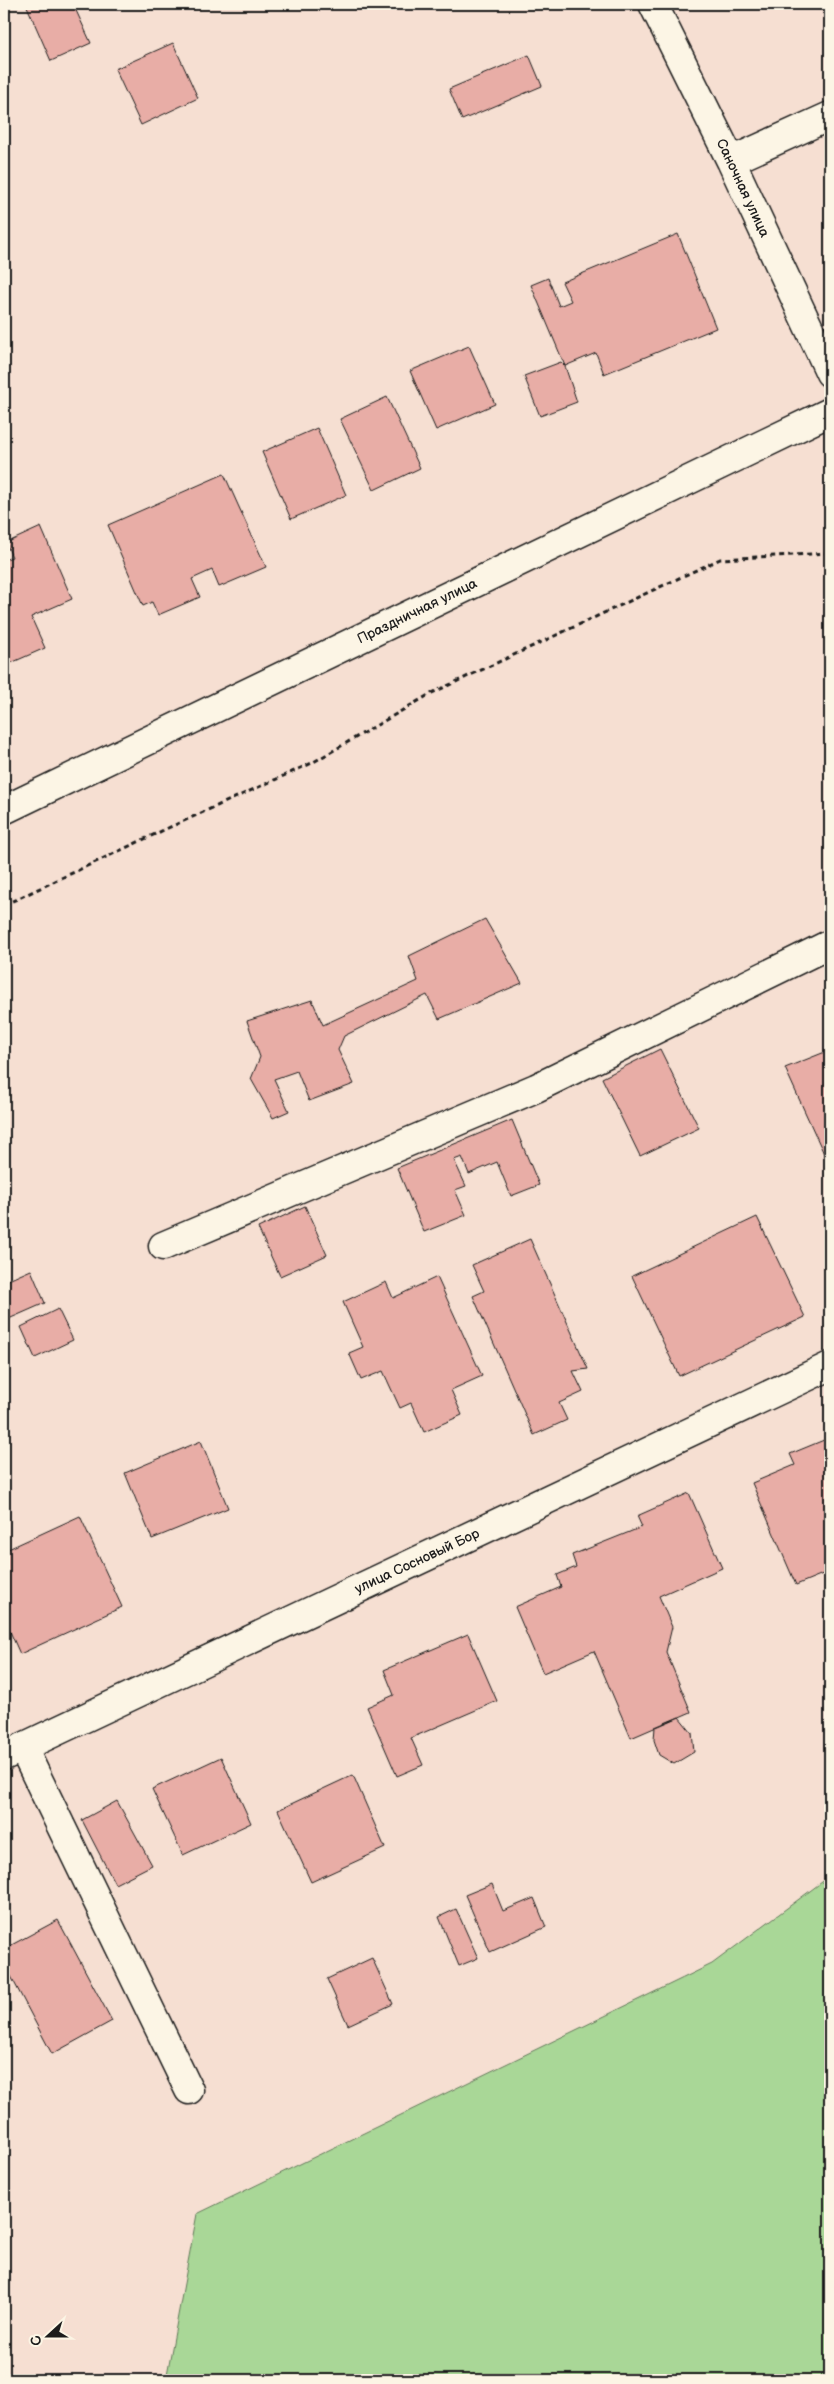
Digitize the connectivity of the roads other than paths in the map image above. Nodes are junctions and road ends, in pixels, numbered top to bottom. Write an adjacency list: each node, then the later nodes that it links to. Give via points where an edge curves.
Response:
1 (653, 4): 3 (street, Саночная улица)
2 (830, 116): 3 (street)
3 (731, 161): 4 (street, Саночная улица)
4 (830, 373)
5 (830, 412): 6 (street, Праздничная улица)
6 (4, 810)
7 (830, 944): 8 (street, via 536,1088)
8 (163, 1246)
9 (830, 1366): 10 (street, улица Сосновый Бор)
10 (13, 1752): 11 (street)
11 (189, 2090)

